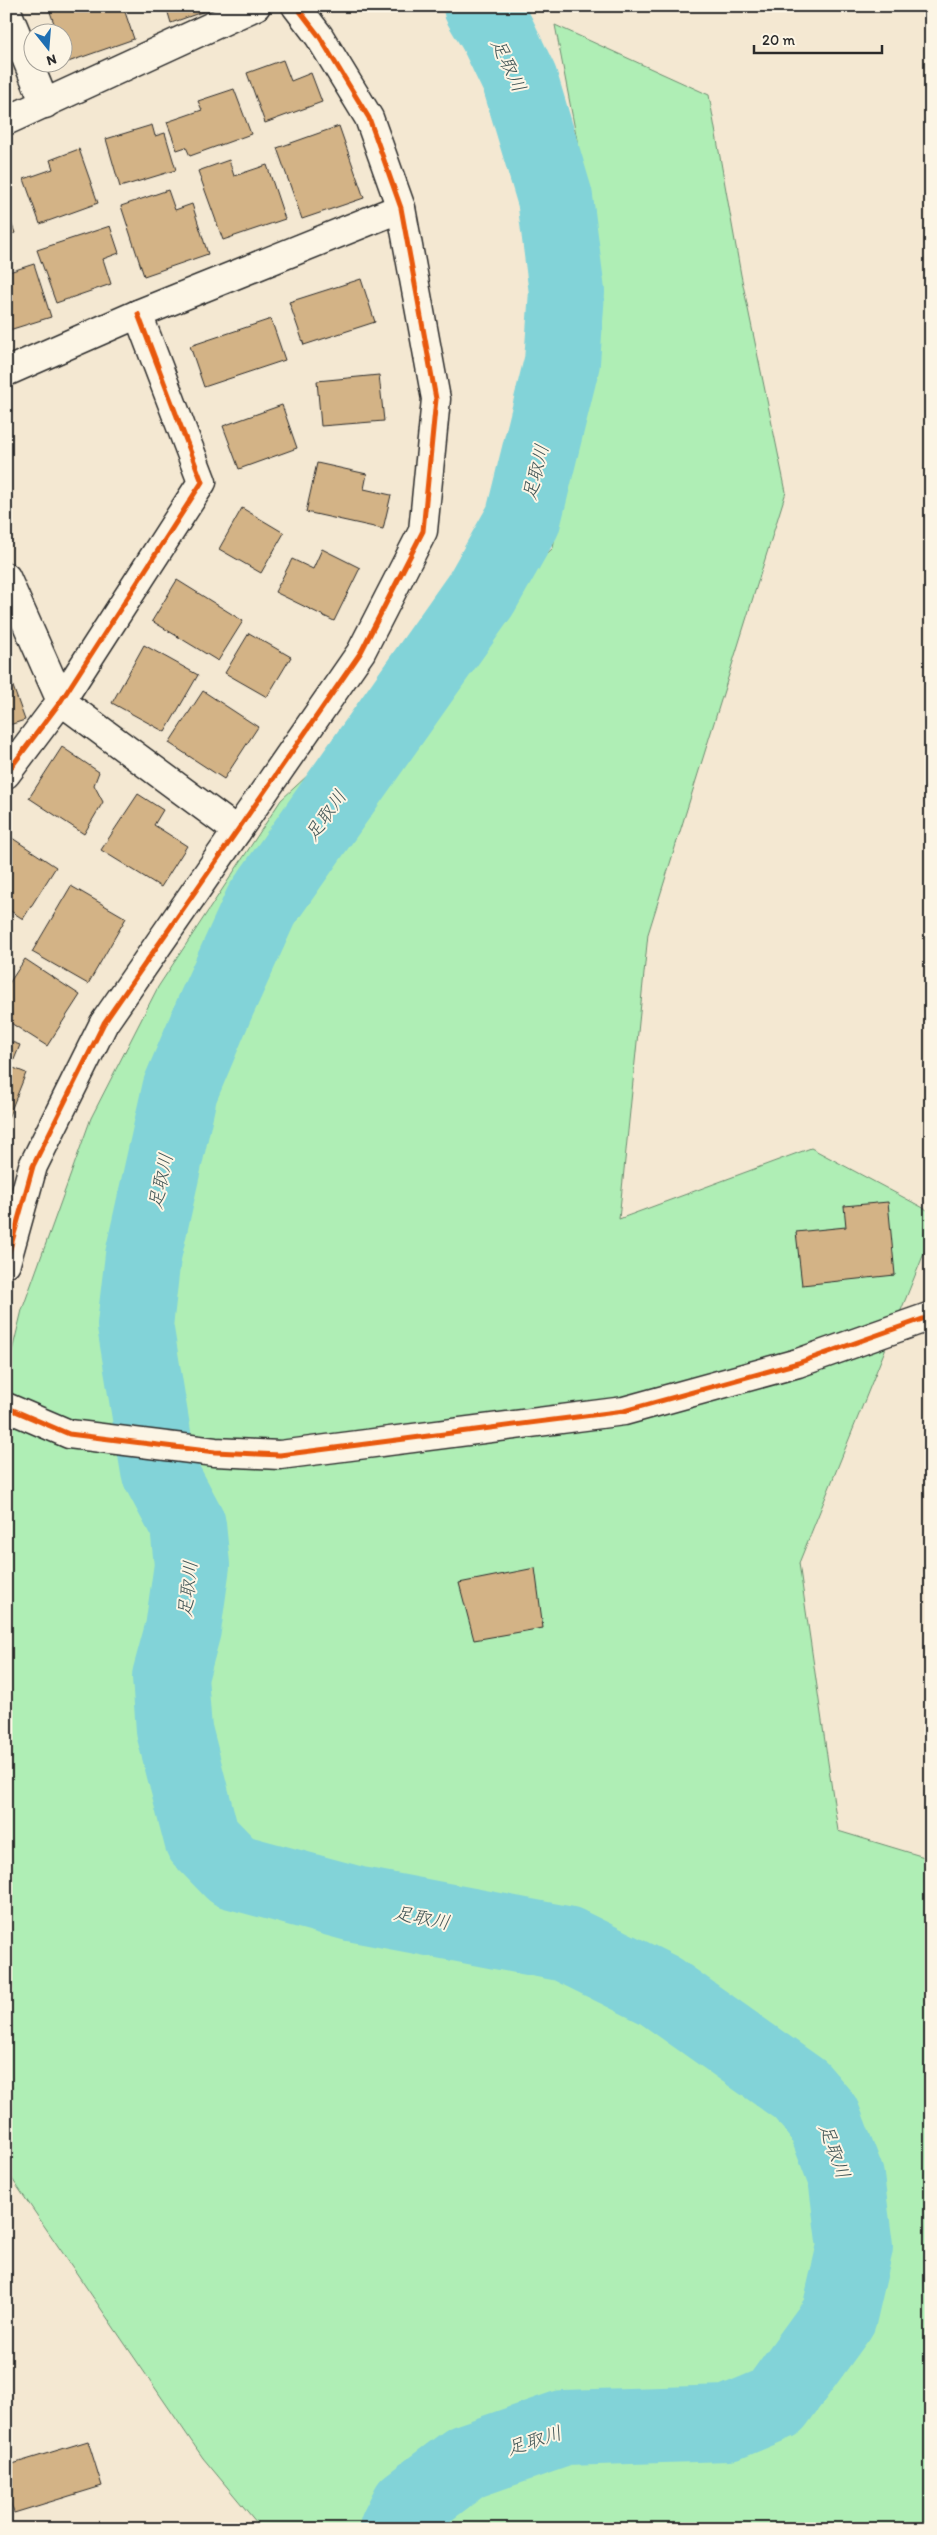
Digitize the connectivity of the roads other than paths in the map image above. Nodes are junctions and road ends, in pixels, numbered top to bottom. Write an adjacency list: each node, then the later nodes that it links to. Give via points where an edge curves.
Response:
1 (256, 6): 4 (street)
2 (296, 6): 6 (street, via 319,36 369,118)
3 (6, 9): 4 (street)
4 (45, 104): 5 (street)
5 (6, 121)
6 (401, 208): 7 (street); 12 (street, via 436,399 423,531 361,652)
7 (138, 314): 8 (street); 10 (street, via 202,482)
8 (6, 372)
9 (6, 577): 10 (street)
10 (61, 701): 11 (street); 12 (street)
11 (6, 774)
12 (237, 831): 13 (street, via 104,1023 33,1166)
13 (6, 1263)
14 (931, 1316): 15 (street, via 798,1363 624,1411 280,1455 215,1452 69,1434)
15 (6, 1407)

